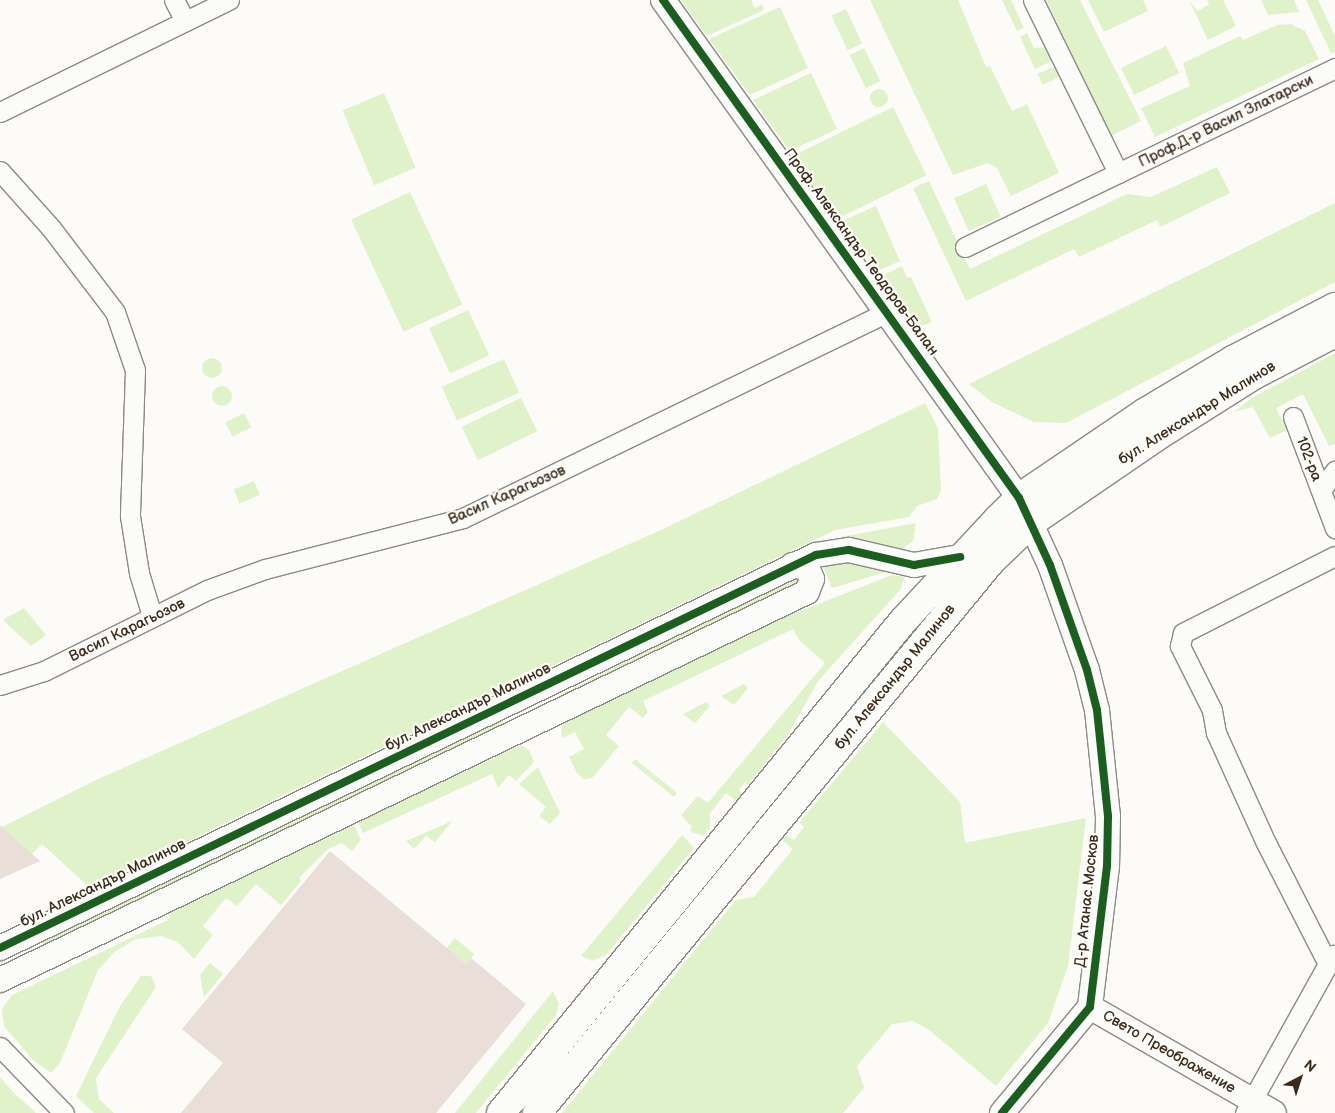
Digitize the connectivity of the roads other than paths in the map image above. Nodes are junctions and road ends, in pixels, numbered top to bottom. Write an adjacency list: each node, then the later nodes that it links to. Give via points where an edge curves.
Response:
1 (174, 0): 5 (street)
2 (229, 0): 5 (street)
3 (663, 0): 12 (street, Проф. Александър Теодоров-Балан)
4 (1033, 0): 9 (street)
5 (185, 22): 7 (street)
6 (1335, 68): 9 (street, Проф.Д-р Васил Златарски)
7 (0, 112)
8 (0, 170): 23 (street, via 51,228 115,312 135,370 130,516 139,573)
9 (1118, 173): 10 (street, Проф.Д-р Васил Златарски)
10 (965, 247)
11 (1335, 307): 17 (main road, бул. Александър Малинов, via 1233,360 1144,413)
12 (888, 312): 17 (street, Проф. Александър Теодоров-Балан); 23 (street, Васил Карагьозов, via 462,518 265,569)
13 (1335, 333): 18 (main road, бул. Александър Малинов, via 1232,388)
14 (1293, 418): 16 (street, 102-ра)
15 (1335, 471): 16 (street)
16 (1321, 490): 19 (street, 102-ра)
17 (1019, 498): 18 (street, Проф. Александър Теодоров-Балан); 21 (main road, бул. Александър Малинов)
18 (1032, 522): 28 (street, Д-р Атанас Москов, via 1087,670 1104,764 1107,866); 33 (main road, бул. Александър Малинов, via 991,561 923,642)
19 (1335, 528)
20 (1335, 556): 26 (street, via 1183,633 1180,646 1212,710 1216,733 1266,843)
21 (960, 557): 22 (street, бул. Александър Малинов, via 914,564 838,550); 32 (main road, бул. Александър Малинов)
22 (793, 565): 25 (street, бул. Александър Малинов); 27 (street, via 808,569 812,579 807,592)
23 (152, 616): 24 (street, Васил Карагьозов, via 44,671)
24 (0, 685)
25 (0, 948)
26 (1332, 958): 30 (street)
27 (2, 980)
28 (1090, 1007): 30 (street, Свето Преображение); 34 (street)
29 (0, 1047): 31 (street)
30 (1249, 1107): 35 (street, Свето Преображение)
31 (64, 1113)
32 (501, 1113)
33 (537, 1113)
34 (1002, 1113)
35 (1274, 1113)

